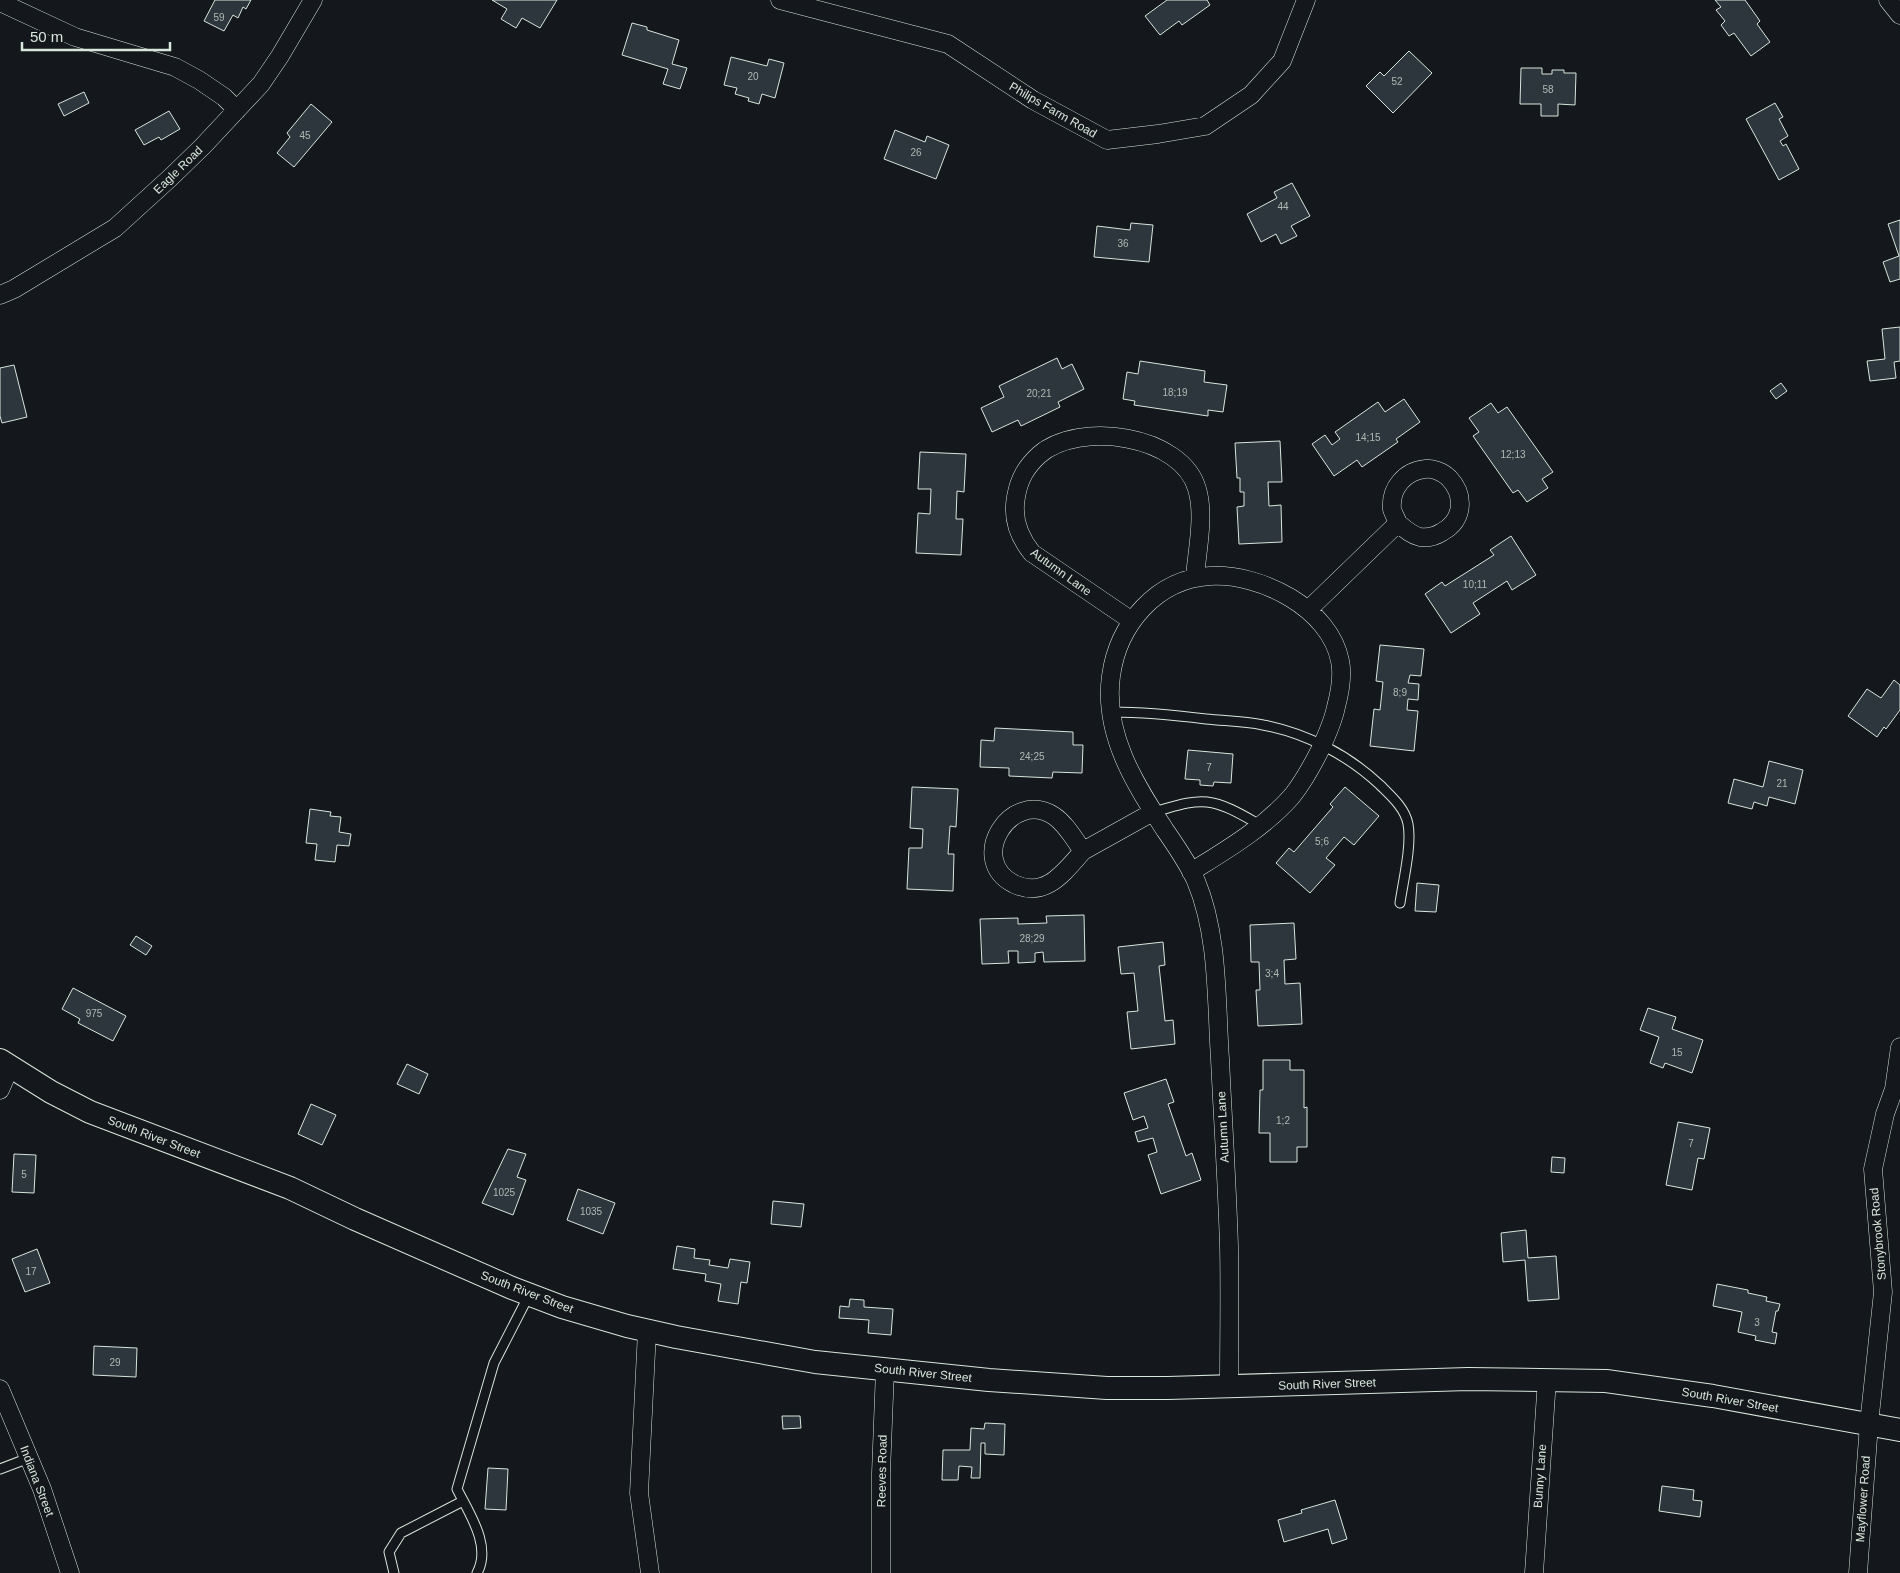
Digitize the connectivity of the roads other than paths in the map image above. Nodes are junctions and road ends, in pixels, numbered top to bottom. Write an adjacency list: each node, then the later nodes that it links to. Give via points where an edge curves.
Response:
1 (313, 0): 7 (street, Eagle Road, via 261,84)
2 (780, 0): 3 (street, Philips Farm Road, via 948,44 1033,100 1107,140 1204,126 1252,95 1282,61)
3 (1306, 0)
4 (1888, 0): 6 (street)
5 (0, 2): 7 (street, via 75,37 175,67 224,97)
6 (1900, 15)
7 (237, 110): 8 (street, Eagle Road, via 115,228)
8 (0, 296)
9 (1398, 523): 11 (street)
10 (1195, 577): 11 (street, Autumn Lane, via 1235,576 1289,597); 12 (street, Autumn Lane, via 1163,590 1145,604); 12 (street, Autumn Lane, via 1200,504 1197,488 1180,461 1136,440 1104,436 1079,438 1041,453 1019,480 1015,503 1021,540 1032,553)
11 (1308, 610): 14 (street, Autumn Lane, via 1324,626 1335,645 1340,663 1336,711)
12 (1132, 621): 13 (street, Autumn Lane, via 1115,656 1111,678)
13 (1112, 712): 14 (lane, via 1147,712 1263,725); 15 (street, Autumn Lane, via 1121,752 1135,784)
14 (1322, 745): 16 (street, Autumn Lane, via 1293,794); 19 (lane, via 1373,779 1392,796 1403,812 1409,838)
15 (1153, 812): 16 (lane, via 1206,801); 17 (street); 18 (street, Autumn Lane)
16 (1260, 825): 18 (street, Autumn Lane)
17 (1083, 851): 17 (street, via 1053,816 1038,810 1022,811 1005,821 995,838 993,854 998,870 1007,880 1024,888 1043,888 1059,877)
18 (1191, 872): 27 (street, Autumn Lane, via 1205,908 1215,980 1229,1247)
19 (1400, 903)
20 (1900, 1048): 29 (street, Stonybrook Road, via 1894,1089 1873,1169 1883,1292)
21 (5, 1064): 22 (street); 23 (street, South River Street, via 90,1112 290,1188)
22 (0, 1090)
23 (529, 1294): 24 (street, South River Street); 33 (lane, via 494,1363 457,1489)
24 (646, 1331): 25 (street, South River Street, via 788,1357); 37 (street, via 639,1493)
25 (885, 1370): 27 (street, South River Street, via 1107,1388); 38 (street, Reeves Road)
26 (1547, 1379): 27 (street, South River Street); 29 (street, South River Street, via 1606,1381 1657,1388); 39 (street, Bunny Lane)
27 (1229, 1386)
28 (0, 1389): 31 (street, Indiana Street)
29 (1869, 1424): 30 (street, South River Street); 40 (street, Mayflower Road)
30 (1900, 1430)
31 (29, 1458): 32 (lane); 34 (street, Indiana Street)
32 (0, 1470)
33 (463, 1501): 35 (lane, via 400,1533 389,1552); 36 (lane, via 483,1549)
34 (70, 1573)
35 (394, 1573)
36 (477, 1573)
37 (650, 1573)
38 (881, 1573)
39 (1534, 1573)
40 (1858, 1573)

